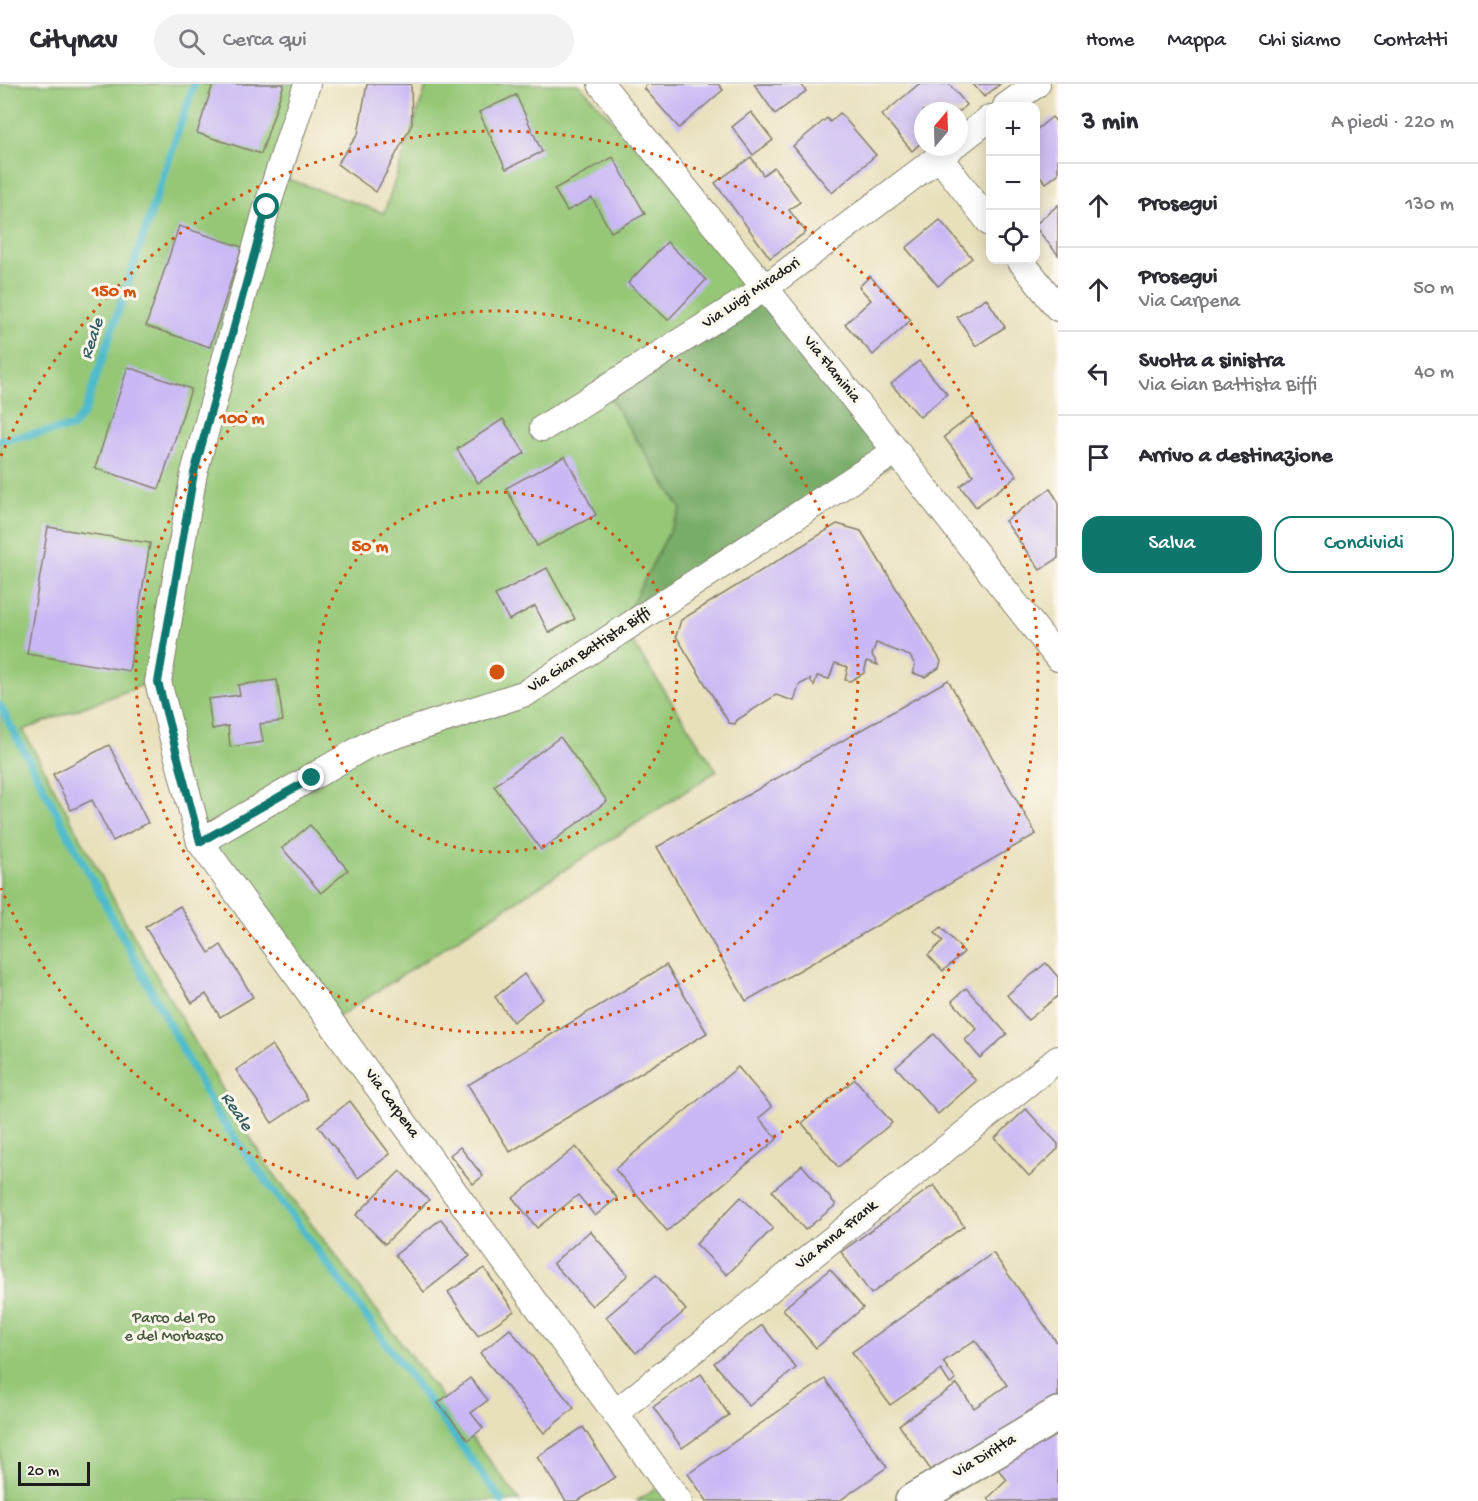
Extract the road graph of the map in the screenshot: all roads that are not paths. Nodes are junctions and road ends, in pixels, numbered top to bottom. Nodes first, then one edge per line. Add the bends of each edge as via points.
1 (308, 84) edge
2 (601, 84) edge
3 (1037, 84) edge
4 (1012, 102) edge
5 (986, 121) edge
6 (968, 135) edge
7 (940, 156) edge
8 (948, 156) edge
9 (986, 217) edge
10 (1023, 264) edge
11 (765, 288) junction
12 (1058, 308) edge
13 (543, 428) dead end
14 (896, 451) junction
15 (1058, 658) edge
16 (200, 842) junction
17 (1058, 1059) edge
18 (615, 1413) junction
19 (1058, 1414) edge
20 (679, 1501) edge
21 (912, 1501) edge

1 - 16 street, Via Carpena via 267,207 194,473 158,682
2 - 11 street, Via Flaminia
3 - 4 street
5 - 6 street
7 - 11 street, Via Luigi Miradori
8 - 9 street
10 - 12 street
11 - 13 street, Via Luigi Miradori
11 - 14 street, Via Flaminia
14 - 15 street, Via Flaminia
14 - 16 street, Via Gian Battista Biffi via 525,693 369,744
16 - 18 street, Via Carpena
17 - 18 street, Via Anna Frank
18 - 20 street, Via Carpena
19 - 21 street, Via Diritta

